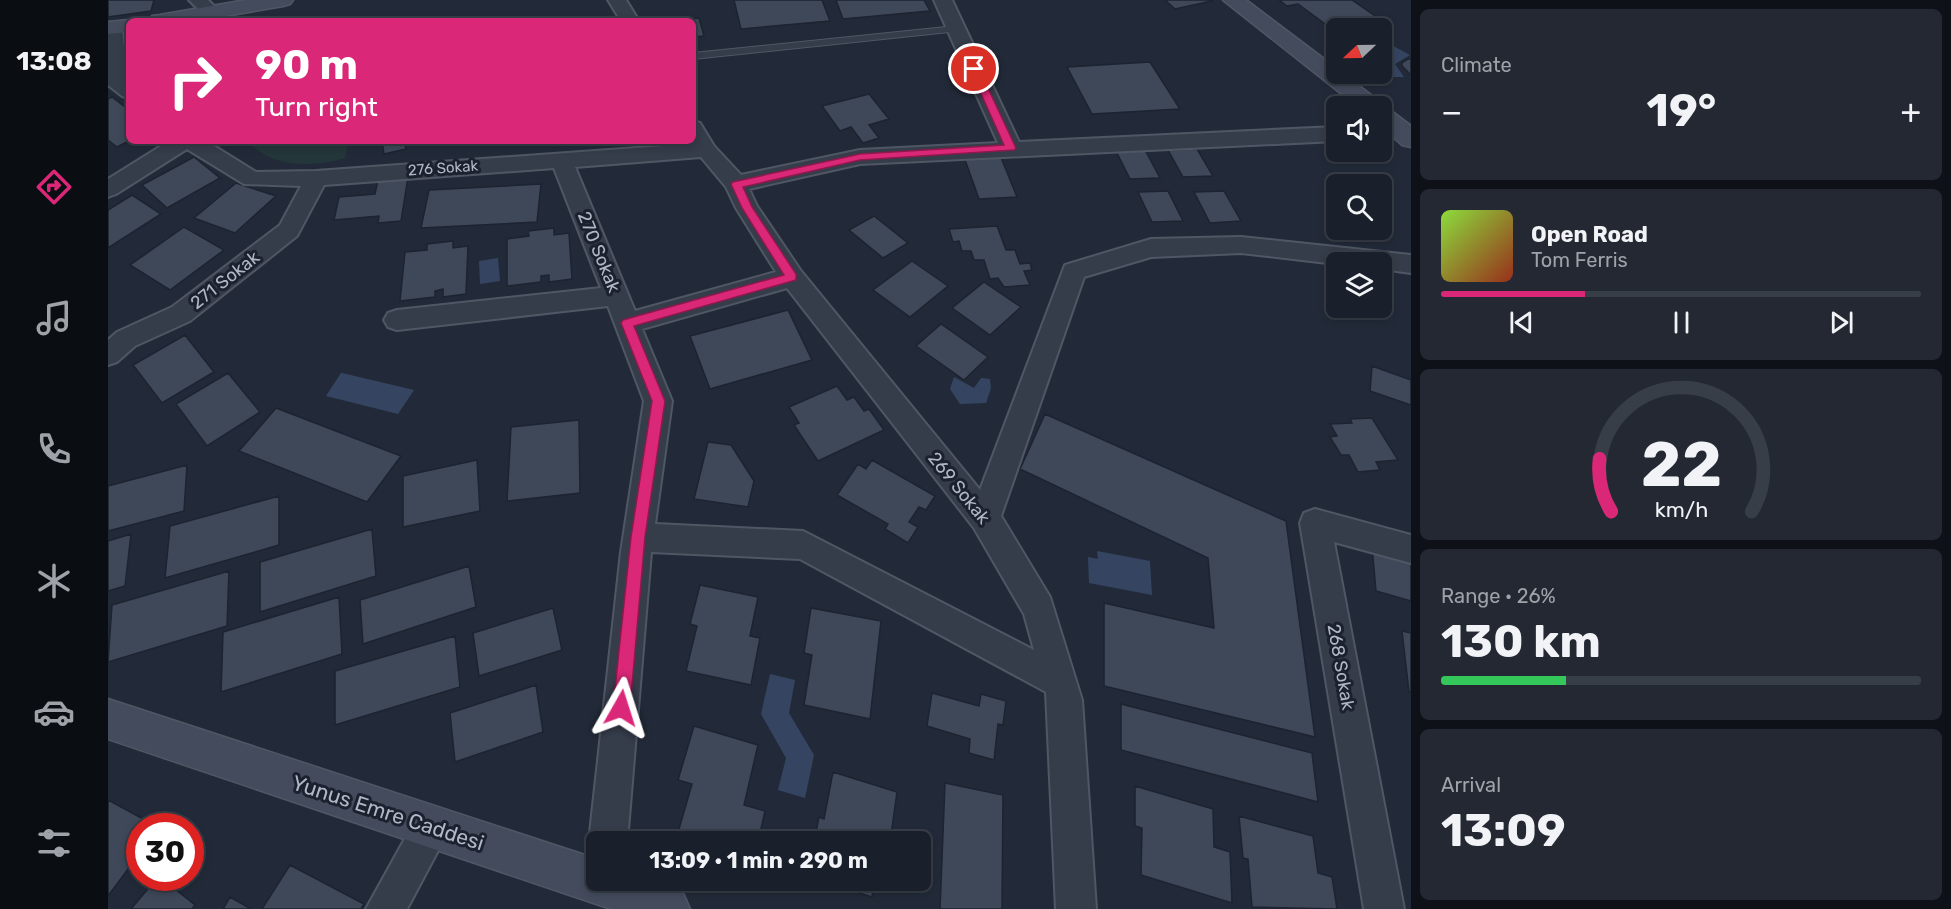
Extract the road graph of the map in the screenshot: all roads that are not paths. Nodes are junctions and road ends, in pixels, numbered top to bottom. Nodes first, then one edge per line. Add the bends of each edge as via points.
1 (283, 0) edge
2 (617, 0) edge
3 (943, 0) edge
4 (1233, 0) edge
5 (205, 7) edge
6 (170, 18) edge
7 (628, 18) edge
8 (117, 27) edge
9 (956, 29) junction
10 (696, 56) edge
11 (126, 90) edge
12 (1358, 96) edge
13 (1326, 134) edge
14 (700, 139) edge
15 (179, 144) edge
16 (195, 144) edge
17 (665, 144) edge
18 (1011, 148) junction
19 (561, 159) junction
20 (316, 178) junction
21 (736, 184) junction
22 (108, 189) edge
23 (1411, 264) edge
24 (792, 277) junction
25 (616, 296) junction
26 (397, 320) dead end
27 (627, 323) junction
28 (114, 340) edge
29 (985, 518) junction
30 (638, 537) junction
31 (1411, 549) edge
32 (1059, 681) junction
33 (111, 726) edge
34 (431, 828) junction
35 (609, 831) edge
36 (586, 884) edge
37 (604, 891) edge
38 (386, 909) edge
39 (668, 909) edge
40 (1076, 909) edge
41 (1384, 909) edge

1 - 5 street
2 - 7 street
3 - 9 street
4 - 12 street
5 - 6 street
8 - 11 street via 116,82
9 - 10 lane
9 - 18 street
13 - 18 street
14 - 21 street, 269 Sokak
15 - 22 street
16 - 20 street, 276 Sokak via 252,179
17 - 19 street, 276 Sokak
18 - 21 street via 860,157
19 - 20 street, 276 Sokak
19 - 25 street, 270 Sokak
20 - 28 street, 271 Sokak via 289,230 181,314
21 - 24 street, 269 Sokak
23 - 29 street via 1241,245 1151,248 1074,272
24 - 27 street
24 - 29 street, 269 Sokak
25 - 26 street
25 - 27 street, 270 Sokak
27 - 30 street, 270 Sokak via 658,401
29 - 32 street, 269 Sokak via 1038,608
30 - 32 street via 803,545
30 - 35 street, 270 Sokak
31 - 41 street, 268 Sokak via 1315,523
32 - 40 street, 269 Sokak via 1065,700
33 - 34 street, Yunus Emre Caddesi
34 - 36 street, Yunus Emre Caddesi
34 - 38 street
37 - 39 street, Yunus Emre Caddesi

